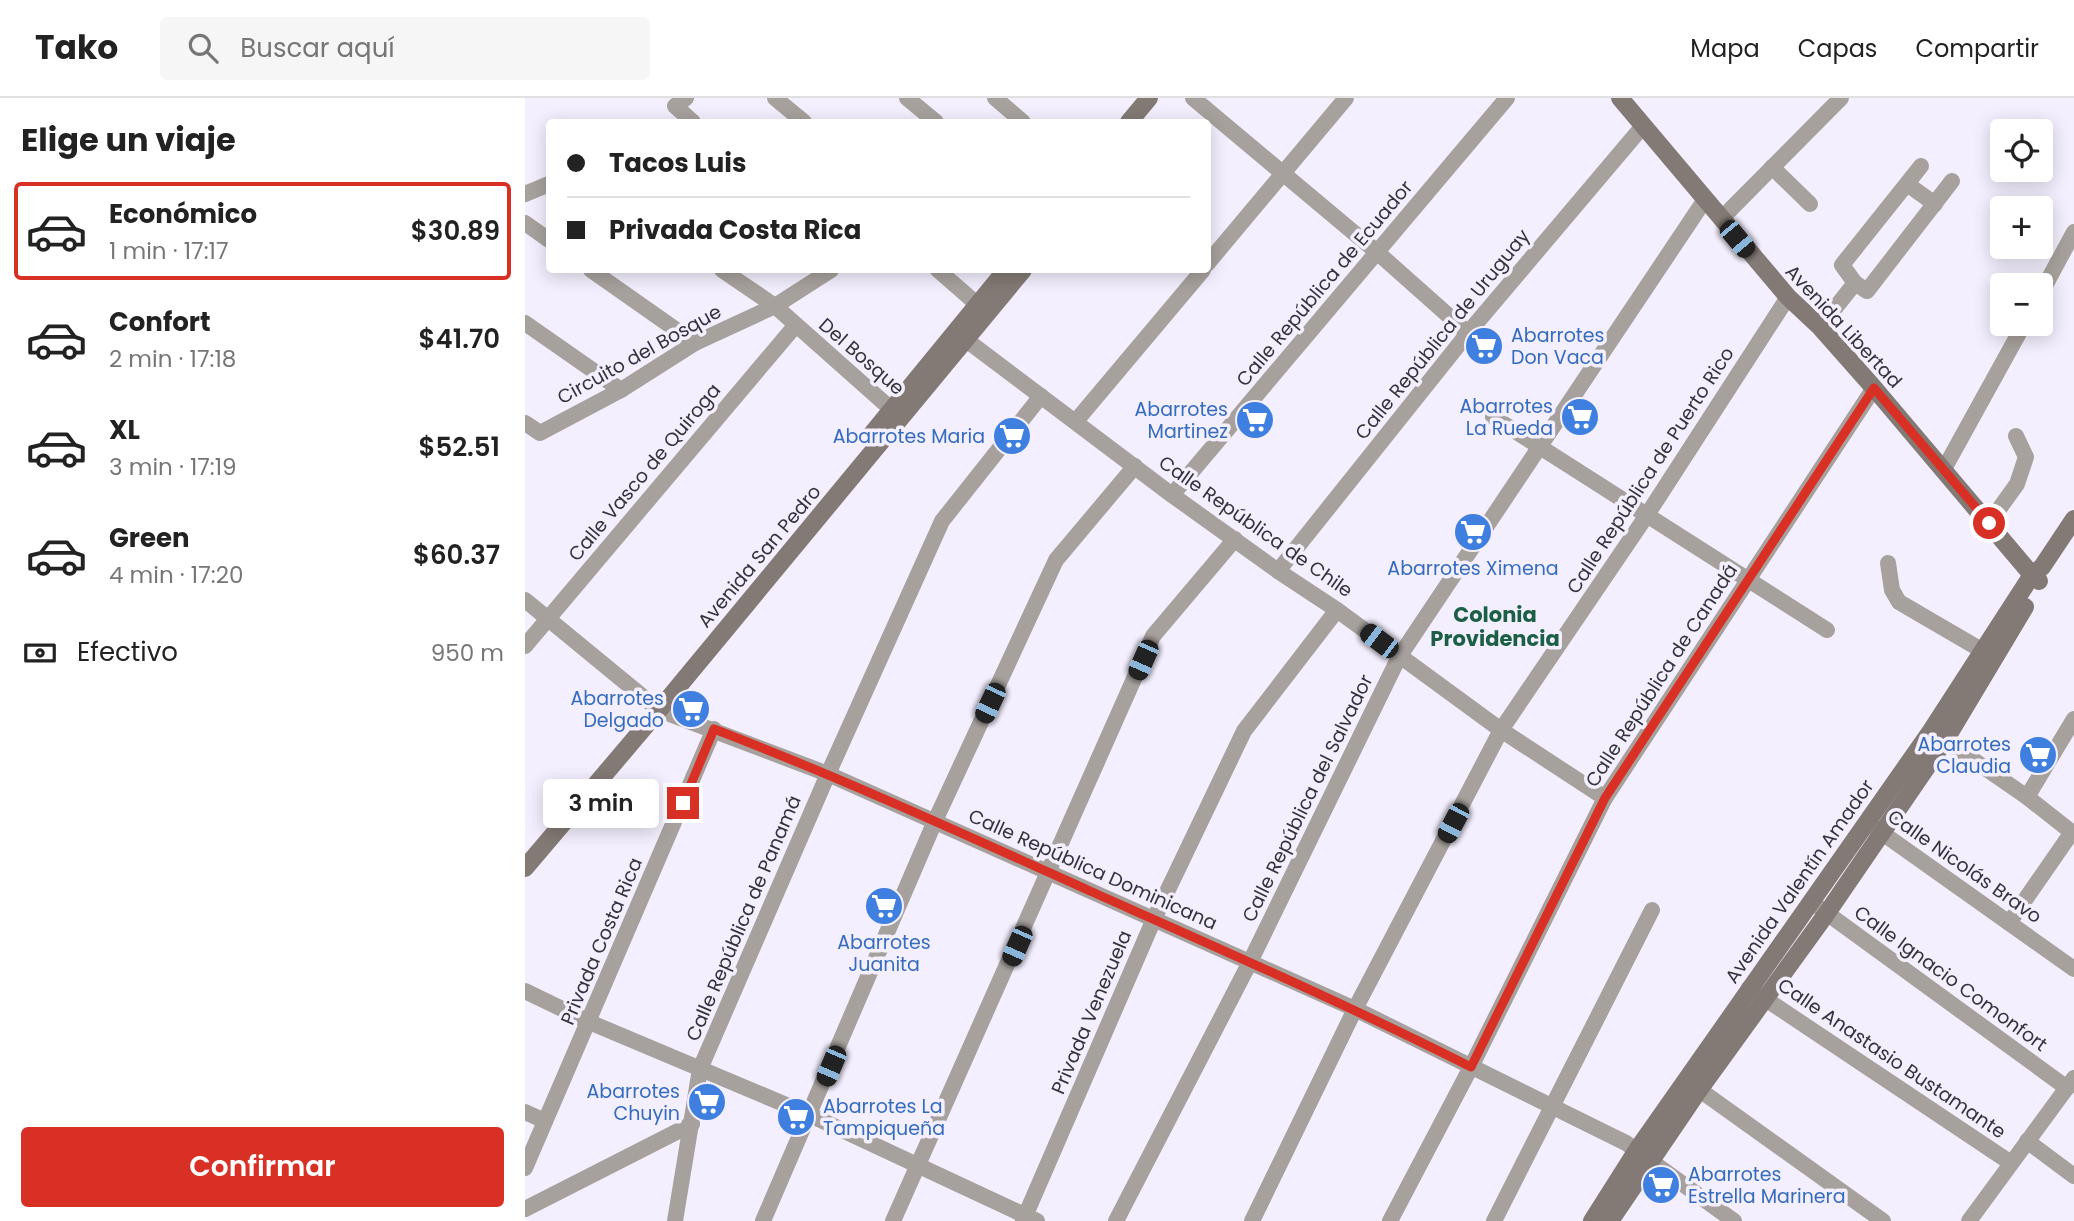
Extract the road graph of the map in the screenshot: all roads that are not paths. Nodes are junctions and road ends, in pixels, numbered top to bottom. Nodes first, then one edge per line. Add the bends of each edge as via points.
1 (686, 98) edge
2 (775, 98) edge
3 (907, 98) edge
4 (995, 98) edge
5 (1149, 98) edge
6 (1164, 98) edge
7 (1193, 98) edge
8 (1346, 98) edge
9 (1507, 98) edge
10 (1619, 98) edge
11 (1841, 98) edge
12 (690, 119) edge
13 (800, 119) edge
14 (932, 119) edge
15 (1020, 119) edge
16 (1132, 119) edge
17 (1146, 119) edge
18 (1643, 126) junction
19 (1921, 166) dead end
20 (1772, 167) junction
21 (1284, 174) junction
22 (1952, 181) dead end
23 (1907, 184) junction
24 (546, 185) edge
25 (525, 194) edge
26 (1704, 201) junction
27 (1810, 204) dead end
28 (1935, 204) junction
29 (1721, 219) junction
30 (525, 223) edge
31 (2074, 232) edge
32 (546, 238) edge
33 (1378, 253) junction
34 (1211, 259) edge
35 (595, 273) edge
36 (726, 273) edge
37 (826, 273) edge
38 (941, 273) edge
39 (1004, 273) edge
40 (1020, 273) edge
41 (1200, 273) edge
42 (2052, 273) edge
43 (1855, 283) junction
44 (1788, 297) junction
45 (775, 306) junction
46 (982, 308) junction
47 (525, 323) edge
48 (795, 326) junction
49 (1820, 327) junction
50 (1468, 332) junction
51 (960, 335) junction
52 (2017, 336) edge
53 (695, 343) junction
54 (1874, 388) junction
55 (621, 390) junction
56 (1041, 396) junction
57 (896, 414) junction
58 (1493, 417) dead end
59 (1076, 421) junction
60 (525, 423) edge
61 (2016, 436) dead end
62 (1541, 449) junction
63 (1135, 466) junction
64 (1944, 469) junction
65 (1172, 495) junction
66 (1647, 515) junction
67 (2074, 519) edge
68 (1989, 523) junction
69 (1235, 539) junction
70 (1888, 563) dead end
71 (1278, 571) junction
72 (2038, 575) junction
73 (1749, 579) junction
74 (525, 600) edge
75 (1337, 610) junction
76 (548, 618) junction
77 (1826, 630) dead end
78 (525, 646) edge
79 (1983, 651) junction
80 (1399, 657) junction
81 (655, 707) junction
82 (2074, 719) edge
83 (714, 729) junction
84 (1501, 730) junction
85 (1938, 735) junction
86 (828, 774) junction
87 (2027, 797) junction
88 (1605, 798) junction
89 (935, 821) junction
90 (1866, 821) junction
91 (1882, 833) junction
92 (2073, 833) edge
93 (525, 851) edge
94 (525, 868) edge
95 (1049, 873) junction
96 (1811, 901) junction
97 (1652, 910) dead end
98 (1826, 914) junction
99 (1154, 919) junction
100 (2009, 923) junction
101 (1251, 962) junction
102 (2074, 969) edge
103 (1749, 988) junction
104 (525, 991) edge
105 (1766, 999) junction
106 (1355, 1009) junction
107 (589, 1022) junction
108 (1471, 1067) junction
109 (700, 1069) junction
110 (2070, 1083) edge
111 (1692, 1085) junction
112 (1551, 1108) junction
113 (525, 1112) edge
114 (810, 1115) junction
115 (545, 1121) junction
116 (692, 1124) junction
117 (2027, 1141) junction
118 (1644, 1155) junction
119 (2011, 1163) junction
120 (918, 1167) junction
121 (525, 1168) edge
122 (2074, 1175) edge
123 (525, 1209) edge
124 (1028, 1219) edge
125 (675, 1221) edge
126 (763, 1221) edge
127 (894, 1221) edge
128 (1116, 1221) edge
129 (1252, 1221) edge
130 (1389, 1221) edge
131 (1494, 1221) edge
132 (1592, 1221) edge
133 (1610, 1221) edge
134 (1734, 1221) edge
135 (1883, 1221) edge
136 (1969, 1221) edge

1 - 12 street via 675,106
2 - 13 street
3 - 14 street
4 - 15 street
5 - 16 main road
6 - 17 main road
7 - 21 street
8 - 21 street
9 - 33 street, Calle República de Ecuador
10 - 18 main road, Avenida Libertad
11 - 20 street
18 - 26 main road, Avenida Libertad
18 - 50 street, Calle República de Uruguay
19 - 23 street
20 - 27 street
20 - 29 street
21 - 33 street
21 - 34 street
22 - 28 street
23 - 28 street
23 - 43 street via 1842,265
24 - 25 street
26 - 29 main road, Avenida Libertad
26 - 62 street, Calle República del Salvador
28 - 43 street via 1867,291
29 - 44 main road, Avenida Libertad
30 - 32 street
31 - 42 street
33 - 50 street
33 - 65 street, Calle República de Ecuador
35 - 53 street
36 - 45 street
37 - 45 street, Circuito del Bosque
38 - 46 street
39 - 46 main road, Avenida San Pedro
40 - 46 main road, Avenida San Pedro
41 - 59 street
43 - 49 street
44 - 49 main road, Avenida Libertad
44 - 66 street, Calle República de Puerto Rico
45 - 48 street
45 - 53 street, Circuito del Bosque
46 - 51 main road, Avenida San Pedro
47 - 55 street
48 - 57 street, Del Bosque
48 - 76 street, Calle Vasco de Quiroga
49 - 54 main road, Avenida Libertad
50 - 71 street, Calle República de Uruguay
51 - 56 street, Calle República de Chile
51 - 57 main road, Avenida San Pedro
52 - 64 street
53 - 55 street, Circuito del Bosque
54 - 64 main road, Avenida Libertad
54 - 73 street, Calle República de Canadá
55 - 60 street, Circuito del Bosque via 540,433
56 - 59 street, Calle República de Chile
56 - 86 street, Calle República de Panamá via 942,521
57 - 81 main road, Avenida San Pedro
58 - 62 street
59 - 63 street, Calle República de Chile
61 - 68 street via 2026,457 2017,484
62 - 66 street
62 - 80 street, Calle República del Salvador
63 - 65 street, Calle República de Chile
63 - 89 street via 1056,560
64 - 68 main road, Avenida Libertad
65 - 69 street, Calle República de Chile
66 - 73 street
66 - 84 street, Calle República de Puerto Rico
67 - 72 main road, Avenida Valentín Amador
68 - 72 main road, Avenida Libertad
69 - 71 street, Calle República de Chile
69 - 95 street via 1153,636
70 - 79 street via 1899,602
71 - 75 street, Calle República de Chile
72 - 79 main road, Avenida Valentín Amador
72 - 85 main road, Avenida Valentín Amador
73 - 77 street
73 - 88 street, Calle República de Canadá
74 - 76 street
75 - 80 street, Calle República de Chile
75 - 99 street, Privada Venezuela via 1244,731
76 - 78 street, Calle Vasco de Quiroga
76 - 81 street
79 - 85 main road, Avenida Valentín Amador
80 - 84 street, Calle República de Chile
80 - 101 street, Calle República del Salvador
81 - 83 street, Calle República Dominicana
81 - 93 main road, Avenida San Pedro
81 - 94 main road, Avenida San Pedro
82 - 87 street
83 - 86 street, Calle República Dominicana
83 - 107 street, Privada Costa Rica
84 - 88 street, Calle República de Chile
84 - 106 street, Calle República de Puerto Rico
85 - 87 street
85 - 90 main road, Avenida Valentín Amador
85 - 91 main road, Avenida Valentín Amador
86 - 89 street, Calle República Dominicana
86 - 109 street, Calle República de Panamá
87 - 92 street
88 - 108 street, Calle República de Canadá
89 - 95 street, Calle República Dominicana
89 - 114 street
90 - 91 street, Calle Nicolás Bravo
90 - 96 main road, Avenida Valentín Amador
91 - 98 main road, Avenida Valentín Amador
91 - 100 street, Calle Nicolás Bravo
92 - 100 street
95 - 99 street, Calle República Dominicana
95 - 120 street
96 - 98 street, Calle Ignacio Comonfort
96 - 103 main road, Avenida Valentín Amador
97 - 112 street
98 - 105 main road, Avenida Valentín Amador
98 - 110 street, Calle Ignacio Comonfort
99 - 101 street, Calle República Dominicana
99 - 124 street, Privada Venezuela
100 - 102 street, Calle Nicolás Bravo
101 - 106 street, Calle República Dominicana
101 - 128 street, Calle República del Salvador
103 - 105 street, Calle Anastasio Bustamante
103 - 111 main road, Avenida Valentín Amador
104 - 107 street
105 - 111 main road, Avenida Valentín Amador
105 - 119 street, Calle Anastasio Bustamante
106 - 108 street, Calle República Dominicana
106 - 129 street, Calle República de Puerto Rico
107 - 109 street
107 - 115 street, Privada Costa Rica
108 - 112 street, Calle República Dominicana
108 - 130 street, Calle República de Canadá
109 - 114 street
109 - 116 street, Calle República de Panamá
110 - 117 street
111 - 118 main road, Avenida Valentín Amador
111 - 135 street
112 - 118 street, Calle República Dominicana
112 - 131 street
113 - 115 street
114 - 120 street
114 - 126 street
115 - 121 street, Privada Costa Rica
116 - 123 street
116 - 125 street, Calle República de Panamá
117 - 119 street
117 - 122 street
118 - 132 main road, Avenida Valentín Amador
118 - 133 main road, Avenida Valentín Amador
118 - 134 street, Calle República Dominicana
119 - 136 street
120 - 124 street
120 - 127 street

